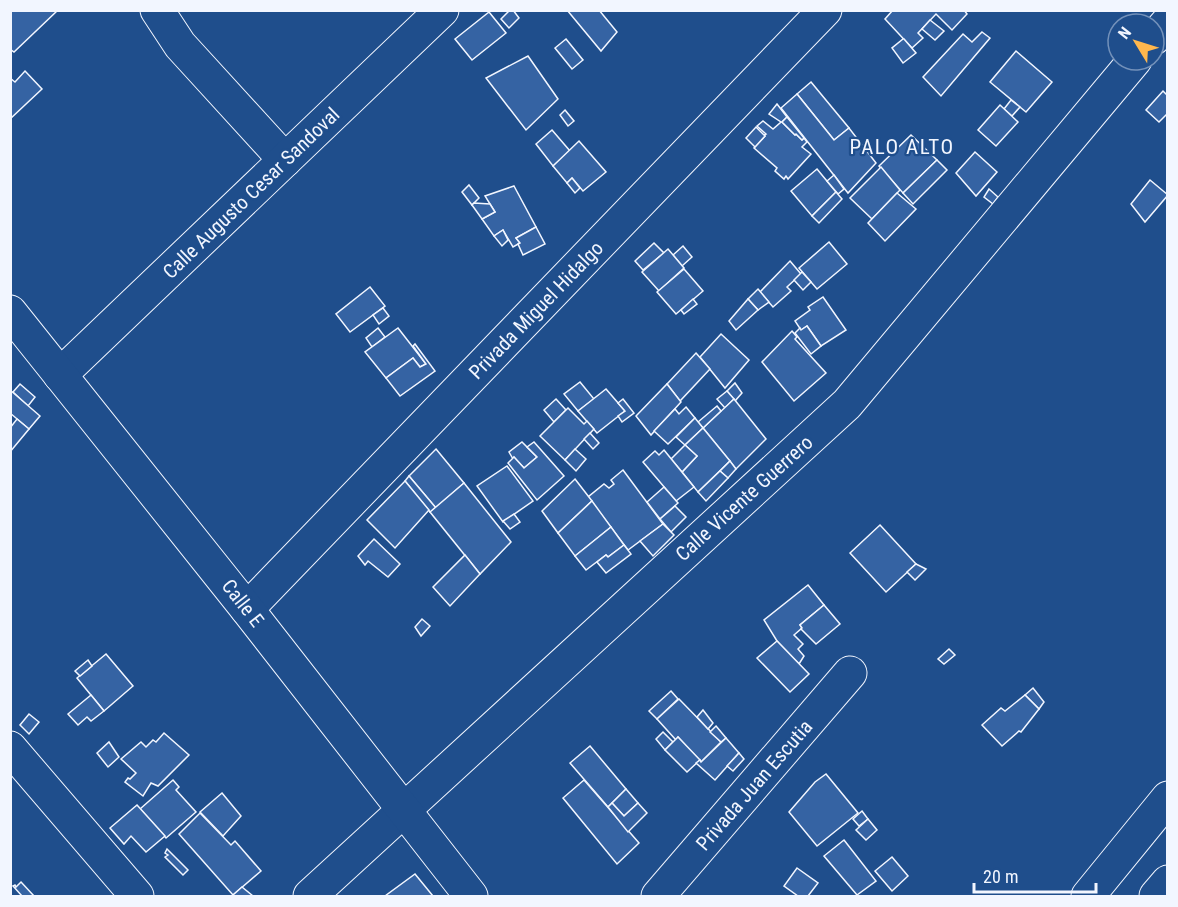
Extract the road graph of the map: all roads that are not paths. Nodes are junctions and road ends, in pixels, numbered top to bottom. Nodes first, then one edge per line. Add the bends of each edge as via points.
1 (157, 10) edge
2 (442, 10) edge
3 (825, 10) edge
4 (1125, 72) edge
5 (285, 160) junction
6 (10, 312) edge
7 (60, 375) junction
8 (247, 609) junction
9 (850, 674) dead end
10 (10, 748) edge
11 (1167, 798) edge
12 (404, 810) junction
13 (1167, 882) edge
14 (137, 897) edge
15 (310, 897) edge
16 (471, 897) edge
17 (658, 897) edge
18 (1088, 897) edge
19 (1156, 897) edge

1 - 5 main road via 180,45
2 - 5 main road, Calle Augusto Cesar Sandoval
3 - 8 main road, Privada Miguel Hidalgo
4 - 12 main road, Calle Vicente Guerrero via 847,404
5 - 7 main road, Calle Augusto Cesar Sandoval
6 - 7 main road, Calle E
7 - 8 main road, Calle E
8 - 12 main road, Calle E
9 - 17 main road, Privada Juan Escutia
10 - 14 main road
11 - 18 main road
12 - 15 main road, Calle Vicente Guerrero
12 - 16 main road, Calle E
13 - 19 main road

